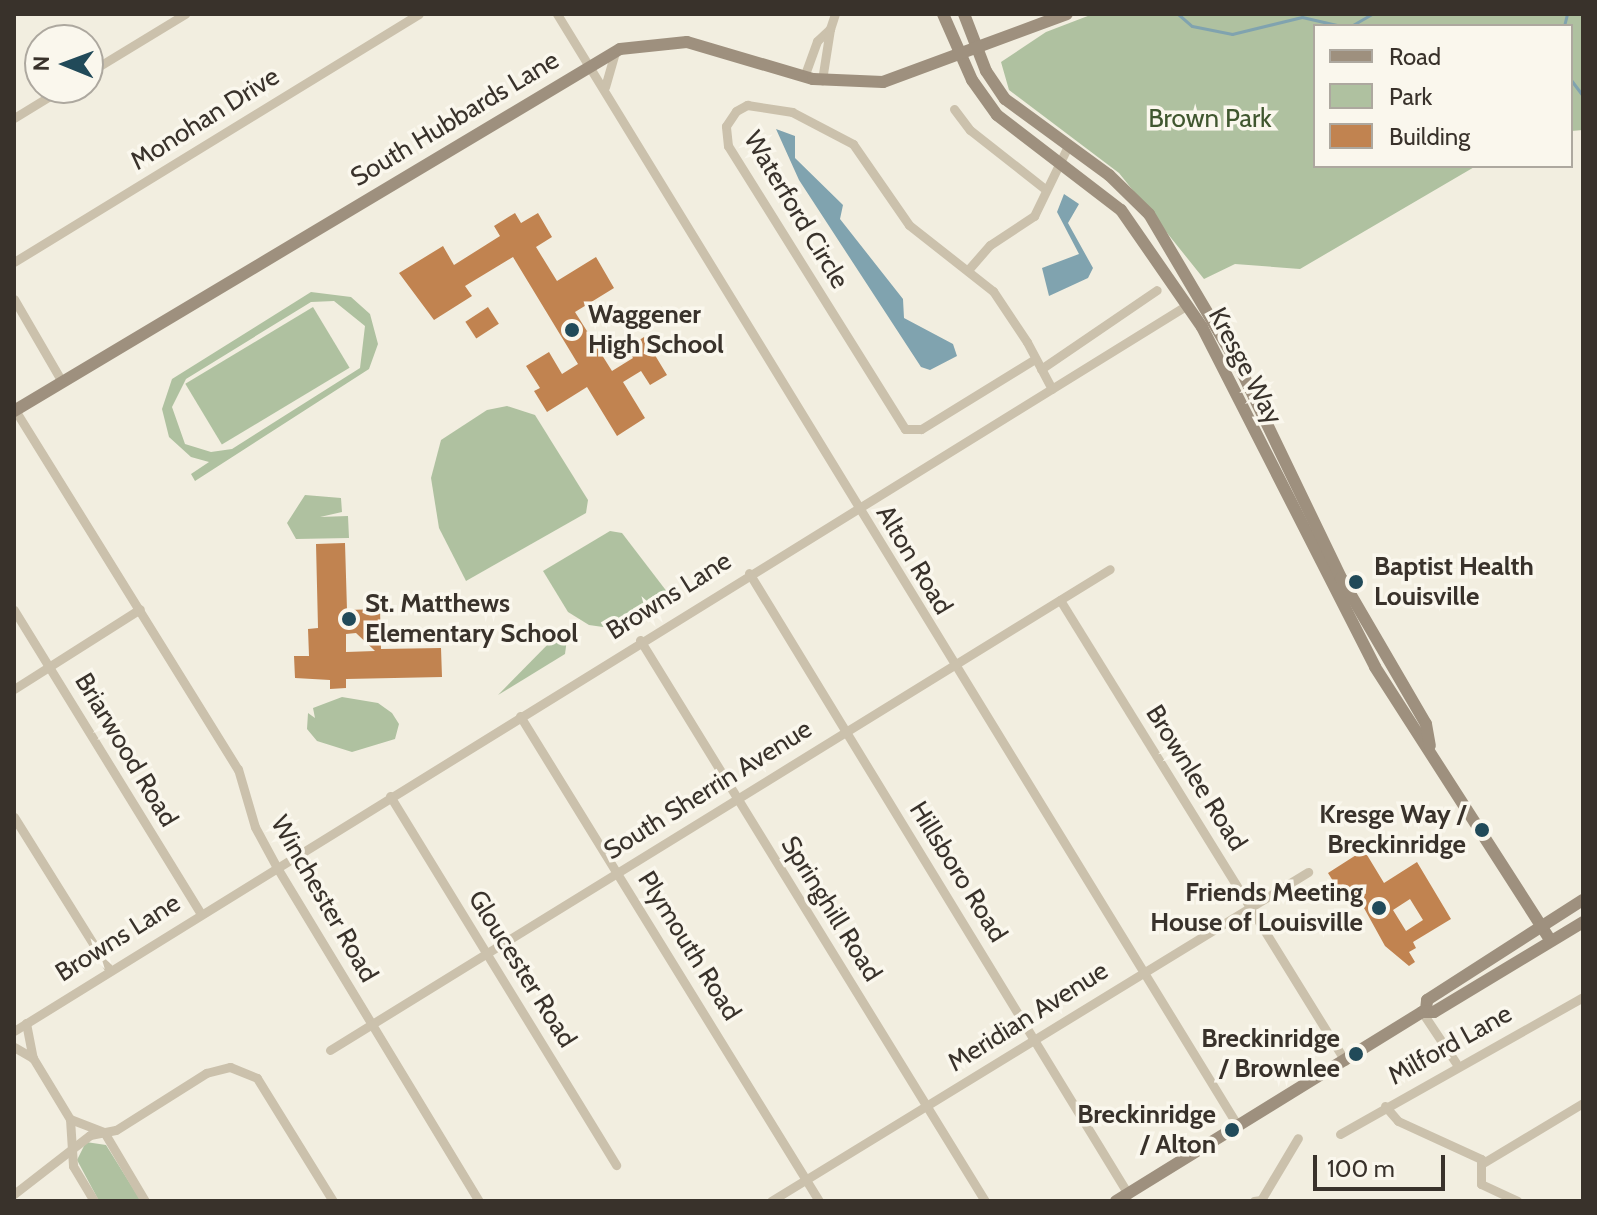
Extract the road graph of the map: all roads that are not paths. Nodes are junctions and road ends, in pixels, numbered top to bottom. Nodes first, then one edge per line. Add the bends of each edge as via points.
1 (185, 14) edge
2 (419, 14) edge
3 (557, 14) edge
4 (835, 14) edge
5 (943, 14) edge
6 (964, 14) edge
7 (1067, 14) edge
8 (830, 29) junction
9 (976, 50) junction
10 (615, 52) junction
11 (960, 56) junction
12 (104, 63) edge
13 (590, 66) junction
14 (804, 77) junction
15 (822, 80) junction
16 (605, 91) junction
17 (37, 104) edge
18 (954, 109) dead end
19 (14, 118) edge
20 (1067, 148) junction
21 (1060, 162) junction
22 (1045, 189) junction
23 (14, 262) edge
24 (968, 270) junction
25 (1157, 290) dead end
26 (14, 299) edge
27 (1187, 305) junction
28 (1038, 364) junction
29 (61, 380) junction
30 (1052, 389) junction
31 (14, 411) edge
32 (856, 506) junction
33 (1110, 569) dead end
34 (749, 573) junction
35 (1060, 600) junction
36 (140, 609) junction
37 (14, 610) edge
38 (640, 640) junction
39 (953, 666) junction
40 (49, 667) junction
41 (14, 689) edge
42 (520, 716) junction
43 (845, 731) junction
44 (1430, 746) junction
45 (390, 796) junction
46 (737, 797) junction
47 (14, 817) edge
48 (276, 866) junction
49 (617, 871) junction
50 (1308, 872) dead end
51 (1583, 900) edge
52 (1251, 908) junction
53 (200, 912) junction
54 (1583, 922) edge
55 (1540, 925) junction
56 (1550, 940) junction
57 (485, 952) junction
58 (109, 969) junction
59 (1142, 973) junction
60 (1583, 997) edge
61 (1424, 1011) junction
62 (371, 1021) junction
63 (18, 1026) edge
64 (1035, 1039) junction
65 (14, 1047) edge
66 (330, 1050) dead end
67 (33, 1058) junction
68 (1345, 1061) junction
69 (1456, 1063) junction
70 (1583, 1103) edge
71 (927, 1106) junction
72 (1385, 1106) junction
73 (70, 1119) junction
74 (1238, 1126) junction
75 (104, 1132) junction
76 (1340, 1134) dead end
77 (1298, 1138) dead end
78 (69, 1154) junction
79 (1483, 1163) junction
80 (616, 1165) dead end
81 (807, 1179) junction
82 (14, 1194) edge
83 (1121, 1199) edge
84 (94, 1201) edge
85 (145, 1201) edge
86 (333, 1201) edge
87 (479, 1201) edge
88 (771, 1201) edge
89 (819, 1201) edge
90 (985, 1201) edge
91 (1260, 1201) edge
92 (1517, 1201) edge

1 - 12 street
2 - 23 street, Monohan Drive
3 - 13 street, Alton Road
4 - 8 street
5 - 11 street, Kresge Way
6 - 9 street, Kresge Way
7 - 9 street
8 - 14 street via 817,41
8 - 15 street
9 - 11 street
9 - 20 street, Kresge Way via 1005,99
10 - 13 street, South Hubbards Lane
10 - 14 street, South Hubbards Lane via 687,42
10 - 16 street
11 - 15 street, South Hubbards Lane via 883,82
11 - 21 street, Kresge Way via 1005,124
13 - 16 street, Alton Road
13 - 29 street, South Hubbards Lane
14 - 15 street, South Hubbards Lane
16 - 32 street, Alton Road
17 - 19 street
18 - 22 street via 970,130
20 - 21 street
20 - 44 street, Kresge Way via 1136,199 1184,272 1240,368 1341,578 1426,724
21 - 22 street
21 - 27 street, Kresge Way via 1121,210
22 - 24 street via 1034,216 990,245
24 - 28 street, Waterford Circle via 996,294
24 - 28 street, Waterford Circle via 909,225 864,158 837,132 792,112 747,105 726,126 728,146 903,426 921,429
25 - 28 street
26 - 29 street
27 - 30 street, Browns Lane
27 - 44 street, Kresge Way via 1229,374 1338,604 1413,730
28 - 30 street, Waterford Circle
29 - 31 street, South Hubbards Lane
30 - 32 street, Browns Lane
31 - 36 street, Winchester Road
32 - 34 street, Browns Lane
32 - 39 street, Alton Road
33 - 35 street, South Sherrin Avenue
34 - 38 street, Browns Lane
34 - 43 street, Hillsboro Road
35 - 39 street, South Sherrin Avenue
35 - 52 street, Brownlee Road
36 - 40 street
36 - 48 street, Winchester Road via 238,769 255,827
37 - 40 street, Briarwood Road
38 - 42 street, Browns Lane
38 - 46 street, Springhill Road
39 - 43 street, South Sherrin Avenue
39 - 59 street, Alton Road
40 - 41 street
40 - 53 street, Briarwood Road
42 - 45 street, Browns Lane
42 - 49 street, Plymouth Road
43 - 46 street, South Sherrin Avenue
43 - 64 street, Hillsboro Road
44 - 55 street, Kresge Way
45 - 48 street, Browns Lane
45 - 57 street, Gloucester Road
46 - 49 street, South Sherrin Avenue
46 - 71 street, Springhill Road
47 - 58 street
48 - 53 street, Browns Lane
48 - 62 street, Winchester Road
49 - 57 street, South Sherrin Avenue
49 - 81 street, Plymouth Road
50 - 52 street, Meridian Avenue
51 - 55 street
52 - 59 street, Meridian Avenue
52 - 68 street, Brownlee Road
53 - 58 street, Browns Lane
54 - 56 street
55 - 56 street, Kresge Way
55 - 61 street via 1427,1000
56 - 61 street via 1434,1012
57 - 62 street, South Sherrin Avenue
57 - 80 street, Gloucester Road
58 - 63 street, Browns Lane
59 - 64 street, Meridian Avenue
59 - 74 street, Alton Road
60 - 69 street, Milford Lane
61 - 68 street
61 - 69 street
62 - 66 street, South Sherrin Avenue
62 - 87 street, Winchester Road
63 - 67 street
64 - 71 street, Meridian Avenue
64 - 83 street, Hillsboro Road
65 - 67 street
67 - 73 street
68 - 74 street
69 - 72 street, Milford Lane
70 - 79 street
71 - 81 street, Meridian Avenue
71 - 90 street, Springhill Road
72 - 76 street, Milford Lane
72 - 79 street via 1392,1117
73 - 75 street
73 - 78 street
74 - 83 street
75 - 78 street
75 - 85 street
75 - 86 street via 158,1107 206,1073 237,1067 257,1078
77 - 91 street
78 - 82 street
78 - 84 street
79 - 92 street via 1481,1184
81 - 88 street, Meridian Avenue
81 - 89 street, Plymouth Road

